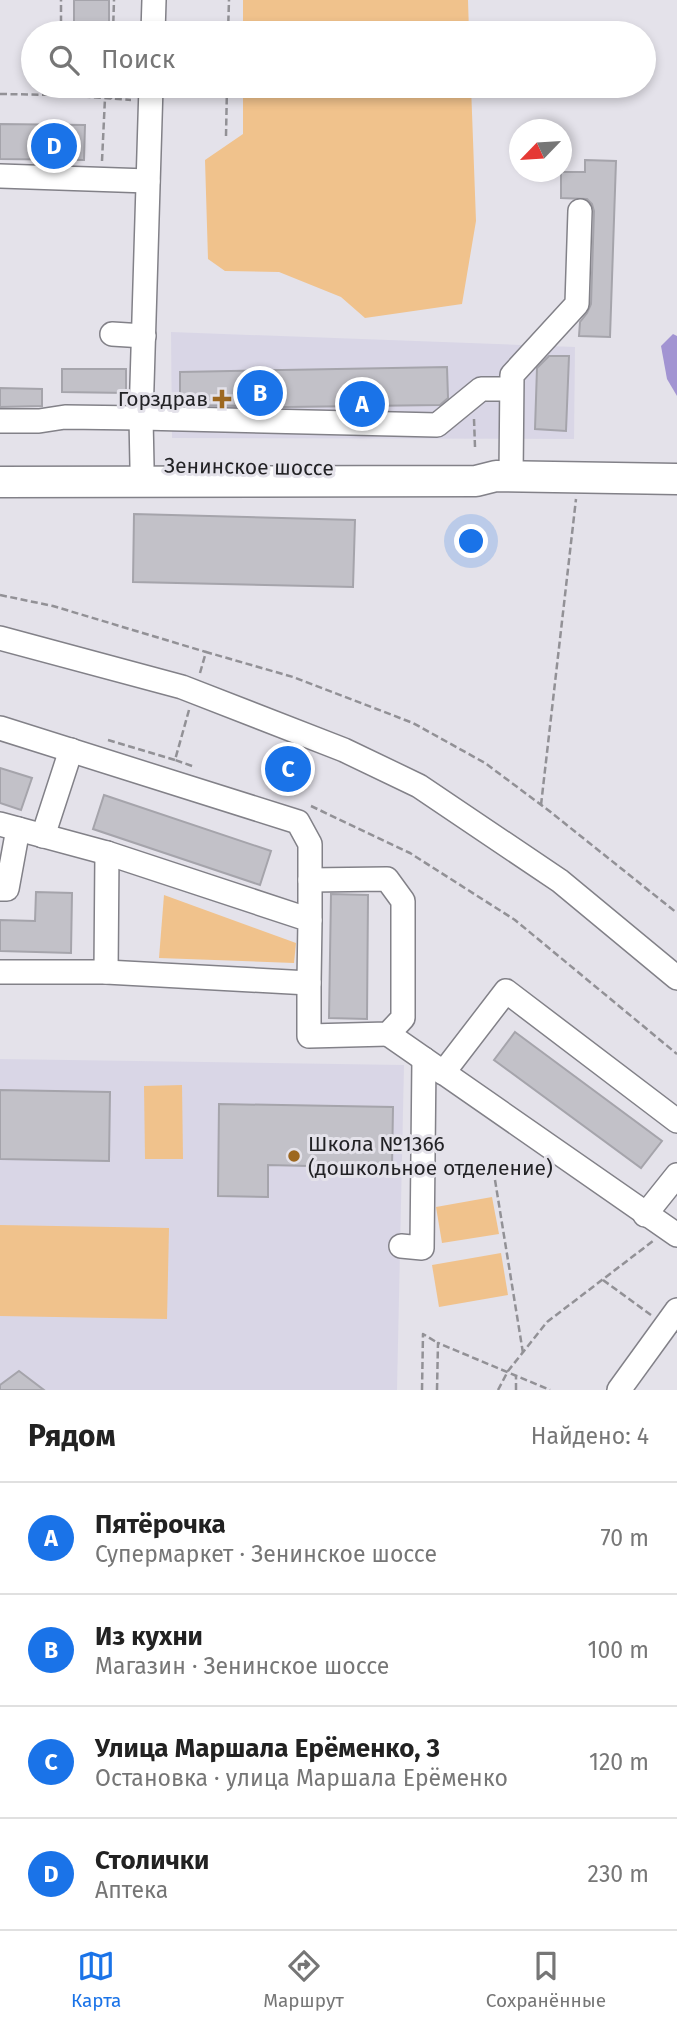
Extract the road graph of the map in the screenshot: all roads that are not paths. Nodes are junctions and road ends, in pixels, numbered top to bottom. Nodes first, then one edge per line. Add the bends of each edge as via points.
1 (154, 0) edge
2 (153, 21) edge
3 (143, 98) edge
4 (0, 176) edge
5 (148, 181) junction
6 (580, 211) dead end
7 (112, 334) dead end
8 (144, 336) junction
9 (511, 389) junction
10 (141, 418) junction
11 (0, 421) edge
12 (142, 466) junction
13 (0, 467) edge
14 (504, 476) junction
15 (677, 479) edge
16 (0, 482) edge
17 (0, 638) edge
18 (0, 728) edge
19 (72, 750) junction
20 (9, 827) edge
21 (43, 836) junction
22 (107, 853) junction
23 (310, 880) junction
24 (0, 889) edge
25 (310, 920) junction
26 (0, 972) edge
27 (106, 972) junction
28 (677, 978) edge
29 (309, 983) junction
30 (388, 1034) junction
31 (424, 1059) junction
32 (443, 1073) junction
33 (677, 1121) edge
34 (677, 1175) edge
35 (645, 1215) junction
36 (666, 1237) edge
37 (401, 1247) dead end
38 (677, 1310) edge
39 (619, 1390) edge

1 - 2 street
3 - 5 street
4 - 5 street
5 - 8 street
6 - 9 street via 577,304 512,374
7 - 8 street
8 - 10 street
9 - 10 street via 481,389 437,425
9 - 14 street
10 - 11 street
10 - 12 street
12 - 13 main road, Зенинское шоссе
12 - 14 main road, Зенинское шоссе via 475,469
14 - 15 main road, Зенинское шоссе
14 - 16 main road, Зенинское шоссе via 463,481
17 - 28 street via 194,692 344,750 419,786 559,881
18 - 19 street
19 - 21 street
19 - 23 street via 298,822 310,844
20 - 21 street
20 - 24 street via 7,889
21 - 22 street
22 - 25 street
22 - 27 street
23 - 25 street
23 - 30 street via 387,879 403,901 403,1018
25 - 29 street
26 - 27 street
27 - 29 street
29 - 30 street via 309,1036
30 - 31 street
31 - 32 street
31 - 37 street via 422,1248
32 - 33 street via 506,991
32 - 35 street
34 - 35 street
35 - 36 street
38 - 39 street

